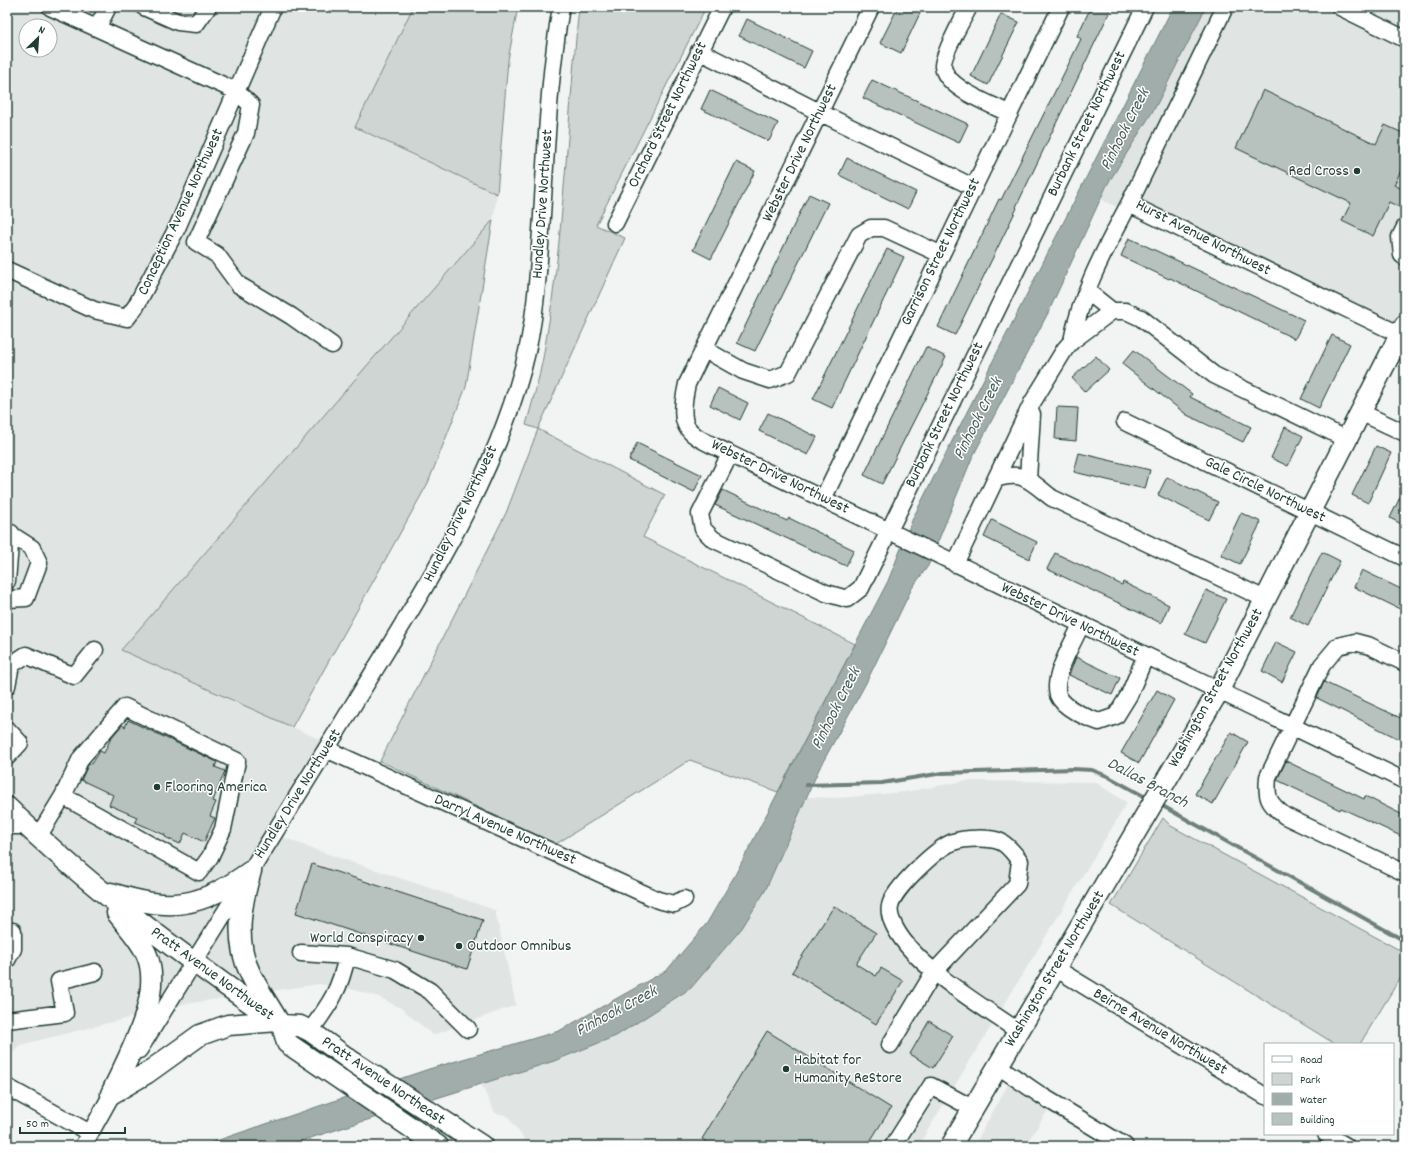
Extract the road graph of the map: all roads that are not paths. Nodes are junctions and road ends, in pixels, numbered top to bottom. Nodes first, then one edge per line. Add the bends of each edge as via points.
1 (50, 7) edge
2 (108, 7) edge
3 (144, 7) edge
4 (208, 7) edge
5 (273, 7) edge
6 (561, 7) edge
7 (722, 7) edge
8 (871, 7) edge
9 (969, 7) edge
10 (1061, 7) edge
11 (1144, 7) edge
12 (1225, 7) edge
13 (1340, 7) edge
14 (97, 28) junction
15 (1405, 39) edge
16 (699, 50) junction
17 (236, 91) junction
18 (819, 112) junction
19 (1008, 114) junction
20 (973, 187) junction
21 (1129, 204) junction
22 (615, 222) dead end
23 (1405, 227) edge
24 (940, 254) junction
25 (1405, 257) edge
26 (7, 270) edge
27 (1086, 290) junction
28 (1112, 311) junction
29 (1403, 332) edge
30 (1072, 341) junction
31 (332, 345) dead end
32 (704, 349) junction
33 (1032, 403) junction
34 (1360, 412) junction
35 (1125, 422) dead end
36 (1405, 433) edge
37 (1346, 439) junction
38 (730, 454) junction
39 (997, 478) junction
40 (1028, 479) junction
41 (823, 499) junction
42 (1309, 511) junction
43 (889, 530) junction
44 (9, 533) edge
45 (1405, 558) edge
46 (951, 562) junction
47 (7, 581) edge
48 (7, 599) edge
49 (1265, 599) junction
50 (1081, 626) junction
51 (95, 650) dead end
52 (1145, 656) junction
53 (1405, 663) edge
54 (9, 665) edge
55 (7, 686) edge
56 (1218, 692) junction
57 (1293, 727) junction
58 (7, 729) edge
59 (326, 749) junction
60 (7, 757) edge
61 (1405, 781) edge
62 (63, 796) junction
63 (7, 807) edge
64 (7, 826) edge
65 (32, 832) junction
66 (251, 871) junction
67 (1405, 872) edge
68 (101, 890) junction
69 (684, 899) dead end
70 (13, 931) dead end
71 (301, 953) dead end
72 (347, 956) junction
73 (7, 960) edge
74 (194, 962) junction
75 (1055, 968) junction
76 (95, 972) dead end
77 (934, 972) junction
78 (7, 1020) edge
79 (280, 1023) junction
80 (468, 1029) dead end
81 (310, 1031) junction
82 (1018, 1031) junction
83 (890, 1045) dead end
84 (998, 1066) junction
85 (7, 1087) edge
86 (111, 1094) junction
87 (1264, 1095) edge
88 (974, 1109) junction
89 (1328, 1135) edge
90 (87, 1139) edge
91 (474, 1142) edge
92 (438, 1146) edge
93 (893, 1146) edge
94 (951, 1146) edge
95 (1125, 1146) edge
96 (1346, 1146) edge

1 - 14 street
2 - 14 street
3 - 4 street via 178,22 196,24
5 - 17 street, Conception Avenue Northwest
6 - 59 street, Hundley Drive Northwest via 552,74 538,281 532,329 512,405 480,483 453,536 420,596
7 - 16 street, Orchard Street Northwest
8 - 18 street, Webster Drive Northwest
9 - 19 street via 942,66 947,77 956,86
10 - 19 street, Garrison Street Northwest
11 - 43 street, Burbank Street Northwest
12 - 21 street, Hurst Avenue Northwest
13 - 15 street
14 - 17 street
16 - 18 street
16 - 22 street, Orchard Street Northwest
17 - 26 street, Conception Avenue Northwest via 177,228 136,306 127,318 94,310
17 - 31 street via 251,105 246,133 196,242 217,255 238,285 292,316
18 - 20 street
18 - 32 street, Webster Drive Northwest
19 - 20 street, Garrison Street Northwest
20 - 24 street, Garrison Street Northwest
21 - 27 street
21 - 29 street, Hurst Avenue Northwest
23 - 25 street via 1400,237 1402,255
24 - 32 street via 884,228 871,228 859,235 788,373 770,380 744,371
24 - 41 street, Garrison Street Northwest
27 - 28 street
27 - 30 street
28 - 30 street
28 - 37 street via 1126,311 1141,318 1214,375
29 - 34 main road, Washington Street Northwest
30 - 33 street
32 - 38 street, Webster Drive Northwest via 687,384 682,407 684,424 696,436
33 - 39 street
33 - 40 street
34 - 36 street
34 - 37 main road, Washington Street Northwest
35 - 42 street, Gale Circle Northwest
37 - 42 main road, Washington Street Northwest
38 - 41 street, Webster Drive Northwest
38 - 43 street, Burbank Street Northwest via 700,514 703,529 713,539 826,593 847,599 861,588
39 - 40 street via 1017,476
39 - 46 street
40 - 49 street via 1052,498
41 - 43 street, Webster Drive Northwest
42 - 45 street, Gale Circle Northwest
42 - 49 main road, Washington Street Northwest
43 - 46 street, Webster Drive Northwest
44 - 47 street
44 - 48 street via 32,548 39,563 26,598
46 - 50 street, Webster Drive Northwest
49 - 56 main road, Washington Street Northwest
50 - 52 street, Webster Drive Northwest
50 - 52 street via 1063,664 1057,684 1059,696 1069,707 1082,715 1099,722 1116,716 1130,695
51 - 54 street via 74,676 26,655
52 - 56 street, Webster Drive Northwest
53 - 57 street via 1370,646 1355,642 1338,646 1322,665
54 - 55 street
56 - 57 street, Webster Drive Northwest
56 - 75 main road, Washington Street Northwest
57 - 61 street, Webster Drive Northwest
57 - 67 street via 1268,777 1266,792 1271,805 1285,816
58 - 60 street via 20,743
59 - 66 street, Hundley Drive Northwest
59 - 69 street, Darryl Avenue Northwest via 658,900 674,904
62 - 62 street via 81,758 124,707 237,761 223,829 210,857 199,872
62 - 65 street
63 - 65 main road, Pratt Avenue Northwest
64 - 65 street
65 - 68 main road, Pratt Avenue Northwest
66 - 68 main road via 228,887 198,901 154,904 130,900
66 - 74 street, Hundley Drive Northwest
66 - 79 main road via 243,896 239,923 241,945 249,972
68 - 74 main road, Pratt Avenue Northwest
68 - 86 main road via 146,954 151,987 148,1005 136,1040
70 - 73 street via 13,949
71 - 72 street
72 - 80 street via 395,970 430,991
72 - 81 street via 343,975 332,1000
74 - 79 main road, Pratt Avenue Northwest
74 - 86 street, Hundley Drive Northwest
75 - 82 main road, Washington Street Northwest
75 - 87 street, Beirne Avenue Northwest
76 - 78 street via 59,981 65,1013
77 - 77 street via 1017,884 1020,861 1001,842 982,838 953,842 938,852 896,892 890,906 891,920 903,942
77 - 82 street
77 - 83 street
79 - 81 main road, Pratt Avenue Northeast via 300,1026
79 - 86 main road, Pratt Avenue Northeast via 228,1025 200,1035 147,1073
79 - 92 main road, Pratt Avenue Northwest via 287,1043
81 - 91 main road, Pratt Avenue Northeast
82 - 84 main road, Washington Street Northwest
84 - 88 main road, Washington Street Northwest
84 - 95 street
85 - 90 street
86 - 90 street, Hundley Drive Northwest
88 - 93 street via 931,1086
88 - 94 main road, Washington Street Northwest
89 - 96 street

